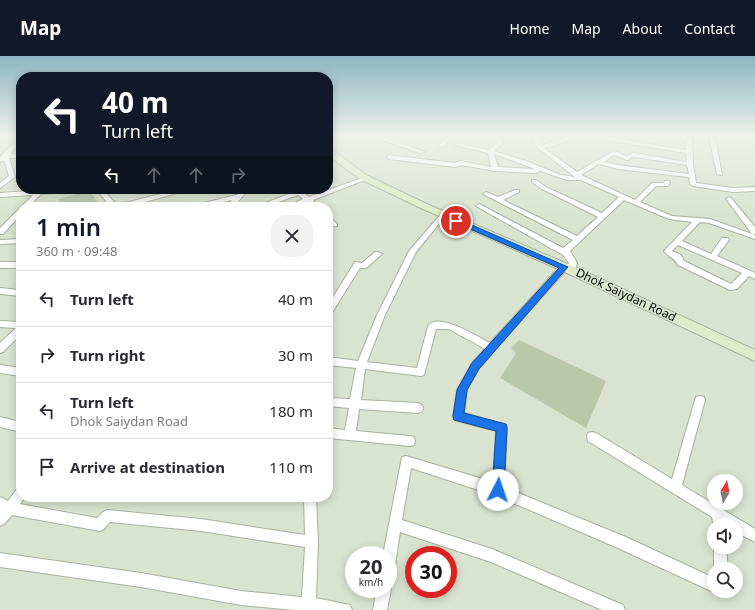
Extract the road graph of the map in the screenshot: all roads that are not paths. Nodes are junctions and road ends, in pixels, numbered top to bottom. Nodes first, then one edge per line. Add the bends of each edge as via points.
1 (8, 163) edge
2 (344, 163) edge
3 (433, 163) edge
4 (493, 163) edge
5 (523, 163) edge
6 (562, 163) edge
7 (597, 163) edge
8 (601, 163) edge
9 (683, 163) edge
10 (718, 163) edge
11 (690, 164) joint
12 (495, 169) junction
13 (540, 169) junction
14 (720, 174) dead end
15 (580, 176) junction
16 (692, 176) junction
17 (367, 178) junction
18 (534, 181) dead end
19 (667, 182) dead end
20 (0, 186) edge
21 (755, 189) edge
22 (333, 191) edge
23 (517, 191) dead end
24 (20, 194) edge
25 (38, 194) edge
26 (103, 194) edge
27 (169, 194) edge
28 (294, 194) edge
29 (302, 194) edge
30 (325, 194) edge
31 (486, 194) dead end
32 (0, 195) edge
33 (240, 196) joint
34 (623, 197) junction
35 (729, 199) dead end
36 (309, 200) junction
37 (498, 200) junction
38 (29, 202) edge
39 (111, 202) edge
40 (138, 202) edge
41 (214, 202) edge
42 (234, 202) edge
43 (272, 202) edge
44 (303, 202) edge
45 (636, 203) junction
46 (479, 206) dead end
47 (16, 215) edge
48 (443, 215) junction
49 (602, 216) junction
50 (698, 220) junction
51 (0, 232) edge
52 (755, 232) edge
53 (755, 237) edge
54 (577, 239) junction
55 (725, 240) dead end
56 (16, 241) edge
57 (0, 242) edge
58 (678, 242) junction
59 (566, 253) junction
60 (378, 254) dead end
61 (712, 256) junction
62 (16, 265) edge
63 (0, 266) edge
64 (568, 269) junction
65 (747, 272) junction
66 (755, 276) edge
67 (0, 291) edge
68 (16, 293) edge
69 (333, 304) edge
70 (0, 324) edge
71 (16, 325) edge
72 (16, 333) edge
73 (491, 348) junction
74 (0, 349) edge
75 (755, 356) edge
76 (333, 361) edge
77 (361, 364) junction
78 (0, 369) edge
79 (16, 371) edge
80 (700, 400) dead end
81 (333, 402) edge
82 (355, 403) junction
83 (418, 408) dead end
84 (0, 422) edge
85 (16, 426) edge
86 (333, 433) edge
87 (350, 435) junction
88 (592, 437) dead end
89 (410, 441) dead end
90 (676, 487) junction
91 (498, 490) junction
92 (16, 497) edge
93 (310, 502) edge
94 (4, 506) edge
95 (717, 518) edge
96 (0, 520) edge
97 (395, 524) junction
98 (743, 530) edge
99 (755, 536) edge
100 (312, 542) junction
101 (391, 546) edge
102 (0, 560) edge
103 (707, 582) edge
104 (382, 598) edge
105 (309, 604) junction
106 (345, 610) edge
107 (380, 610) edge
108 (618, 610) edge

1 - 20 street via 12,177
2 - 17 main road, Dhok Saiydan Road
3 - 12 street via 456,166 461,163
4 - 12 street
5 - 13 street
6 - 15 street
7 - 15 street
8 - 16 street
9 - 11 street
10 - 14 street
11 - 16 street
12 - 13 street
13 - 15 street via 557,176
15 - 34 street
16 - 21 street via 693,184 734,190
17 - 22 street
17 - 48 main road, Dhok Saiydan Road
18 - 49 street
19 - 45 street via 666,185 654,184
23 - 37 street
24 - 32 street
25 - 38 street
26 - 39 street
27 - 40 street
28 - 43 street
29 - 36 street
30 - 36 street
31 - 37 street
33 - 41 street
33 - 42 street
34 - 45 street
34 - 49 street
35 - 52 street
36 - 44 street
37 - 54 street
45 - 50 street via 671,218
46 - 59 street
47 - 51 street
48 - 64 main road, Dhok Saiydan Road
48 - 77 street via 413,251 381,315
49 - 54 street
50 - 53 street via 710,221
50 - 58 street
54 - 59 street
55 - 61 street
56 - 57 street
58 - 61 street
58 - 65 street via 668,251 669,253 678,257 681,263 730,287
59 - 64 street via 573,263
60 - 69 street via 363,266 358,264
61 - 65 street
62 - 63 street
64 - 73 street
64 - 75 main road, Dhok Saiydan Road
65 - 66 street
67 - 68 street
70 - 71 street
72 - 74 street
73 - 77 street via 450,326 432,326 420,372
73 - 91 street via 475,366 462,390 458,416 502,428
76 - 77 street
77 - 82 street
78 - 79 street
80 - 90 street
81 - 82 street
82 - 83 street
82 - 87 street
84 - 85 street
86 - 87 street
87 - 89 street
88 - 90 street
90 - 95 street
91 - 97 street via 406,461
91 - 103 street via 623,542
92 - 94 street
93 - 100 street
94 - 96 street
94 - 100 street via 100,525 106,516 201,525
97 - 101 street
97 - 108 street via 492,556
98 - 99 street
100 - 105 street
102 - 105 street via 140,580 241,598
104 - 107 street
105 - 106 street

